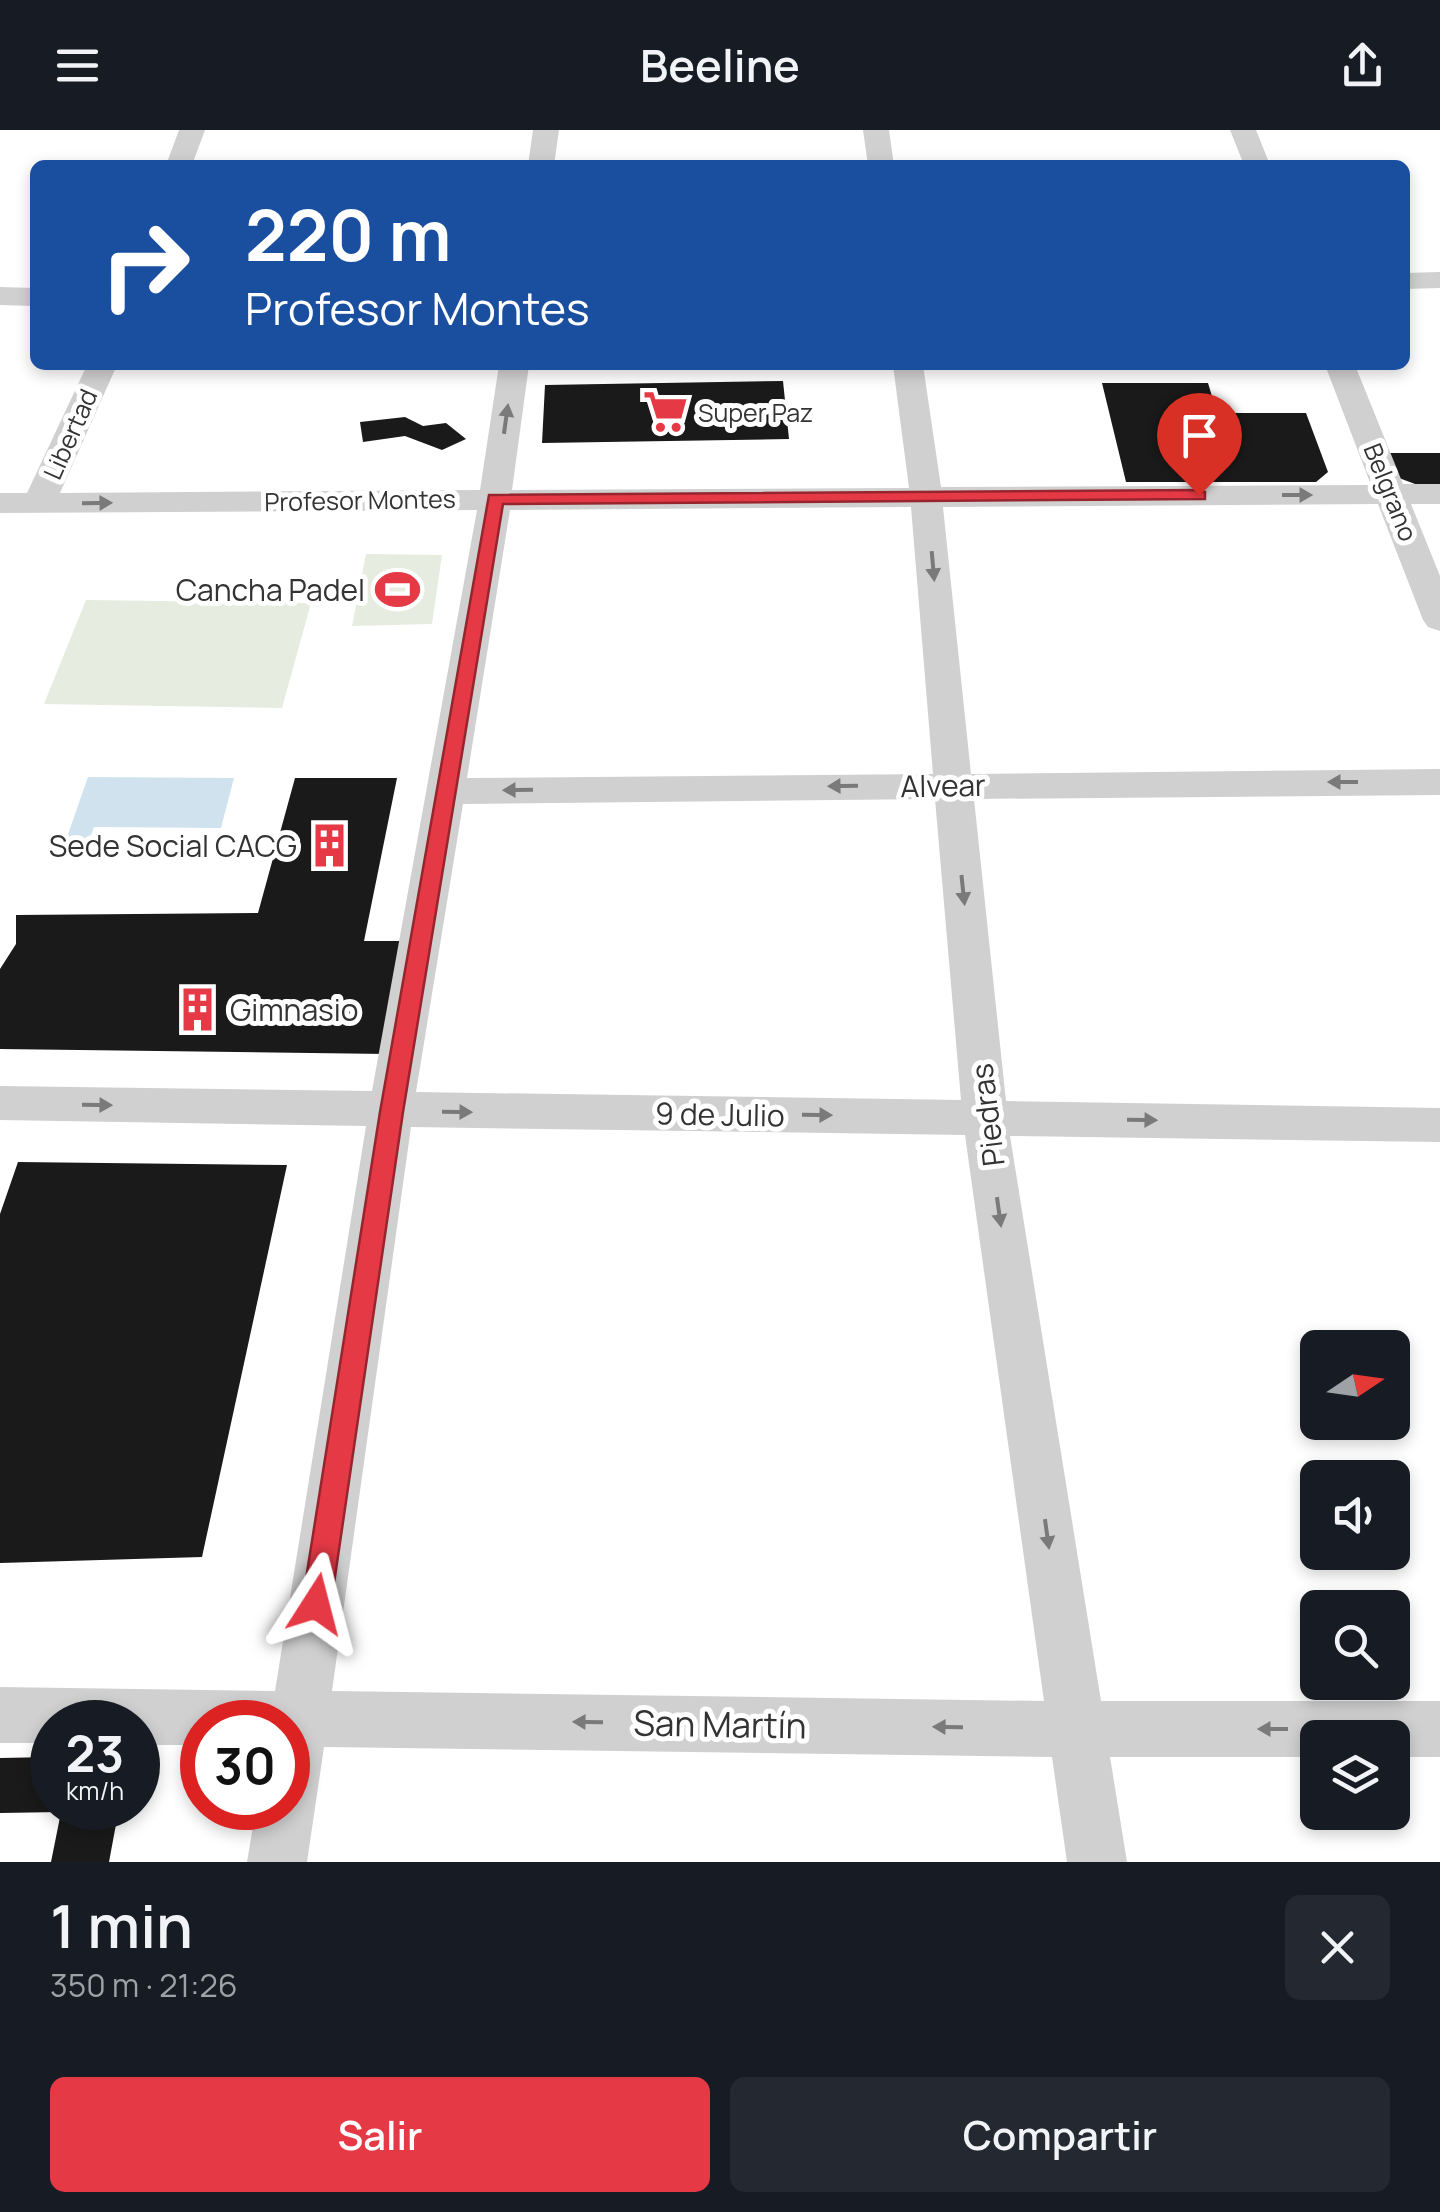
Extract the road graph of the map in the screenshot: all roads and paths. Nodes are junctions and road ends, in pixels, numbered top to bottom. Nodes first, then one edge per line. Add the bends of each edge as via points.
1 (192, 130) edge
2 (546, 130) edge
3 (876, 130) edge
4 (1243, 130) edge
5 (181, 160) edge
6 (542, 160) edge
7 (880, 160) edge
8 (1255, 160) edge
9 (1410, 280) edge
10 (1440, 280) edge
11 (0, 296) edge
12 (30, 296) edge
13 (100, 370) edge
14 (513, 370) edge
15 (909, 370) edge
16 (1342, 370) edge
17 (1394, 494) junction
18 (1440, 494) edge
19 (926, 496) junction
20 (495, 499) junction
21 (39, 503) junction
22 (0, 504) edge
23 (1440, 620) edge
24 (1440, 782) edge
25 (953, 784) junction
26 (446, 791) junction
27 (0, 1103) edge
28 (392, 1112) junction
29 (985, 1117) junction
30 (1440, 1125) edge
31 (302, 1700) edge
32 (0, 1714) edge
33 (180, 1716) edge
34 (310, 1717) edge
35 (1440, 1728) edge
36 (1076, 1730) junction
37 (282, 1830) edge
38 (277, 1862) edge
39 (1097, 1862) edge

1 - 5 street
2 - 6 street
3 - 7 street
4 - 8 street
9 - 10 street
11 - 12 street
13 - 21 street, Libertad
20 -> 14 street
15 - 19 street, Piedras
16 - 17 street, Belgrano
17 - 18 street, Profesor Montes
19 -> 17 street, Profesor Montes
17 - 23 street, Belgrano
19 - 20 street, Profesor Montes
19 -> 25 street, Piedras
21 -> 20 street, Profesor Montes
20 - 26 street
21 - 22 street, Profesor Montes
24 -> 25 street, Alvear
25 -> 26 street, Alvear
25 -> 29 street, Piedras
26 - 28 street
27 -> 28 street, 9 de Julio
28 -> 29 street, 9 de Julio
28 - 31 street
29 -> 30 street, 9 de Julio
29 -> 36 street, Piedras
32 - 33 street, San Martín
36 -> 34 street, San Martín
35 -> 36 street, San Martín
36 - 39 street, Piedras
37 - 38 street

